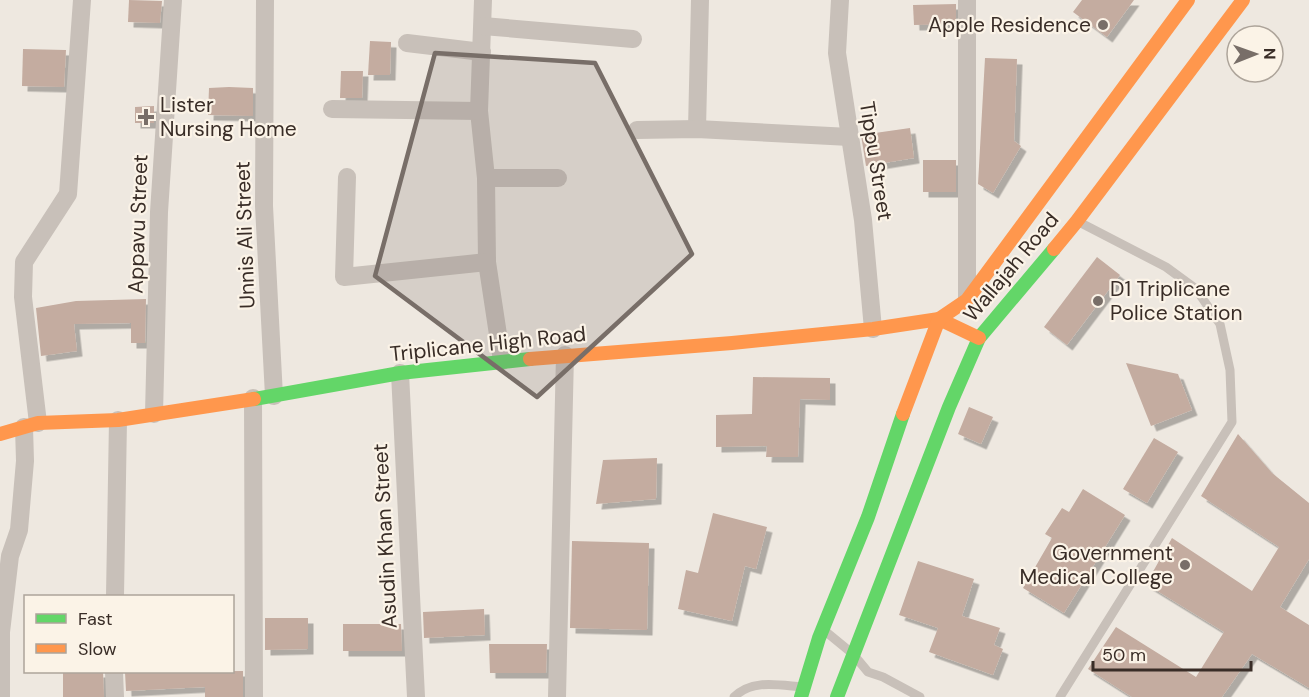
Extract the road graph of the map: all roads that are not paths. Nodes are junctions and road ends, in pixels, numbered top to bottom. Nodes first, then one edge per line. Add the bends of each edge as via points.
1 (82, 0) edge
2 (173, 0) edge
3 (265, 0) edge
4 (483, 0) edge
5 (700, 0) edge
6 (840, 0) edge
7 (967, 0) edge
8 (1188, 0) edge
9 (1243, 0) edge
10 (483, 26) junction
11 (633, 39) dead end
12 (406, 43) dead end
13 (482, 52) junction
14 (332, 109) dead end
15 (479, 111) junction
16 (697, 129) junction
17 (637, 130) dead end
18 (850, 137) junction
19 (347, 177) dead end
20 (486, 178) junction
21 (558, 178) dead end
22 (1077, 221) junction
23 (487, 262) junction
24 (967, 300) junction
25 (939, 319) junction
26 (873, 329) junction
27 (979, 338) junction
28 (565, 355) junction
29 (502, 361) junction
30 (400, 373) junction
31 (274, 396) junction
32 (253, 398) junction
33 (154, 414) junction
34 (118, 420) junction
35 (31, 425) junction
36 (0, 434) edge
37 (114, 595) edge
38 (822, 628) junction
39 (853, 654) junction
40 (114, 673) edge
41 (803, 692) edge
42 (1, 697) edge
43 (115, 697) edge
44 (254, 697) edge
45 (416, 697) edge
46 (557, 697) edge
47 (734, 697) edge
48 (837, 697) edge
49 (920, 697) edge
50 (1060, 697) edge

1 - 35 street via 68,194 24,262
2 - 33 street, Appavu Street via 159,212
3 - 31 street, Unnis Ali Street via 264,206
4 - 10 street
5 - 16 street
6 - 18 street, Tippu Street via 837,53
7 - 24 street
8 - 24 main road, Wallajah Road
9 - 22 main road, Wallajah Road
10 - 11 street
10 - 13 street
12 - 13 street
13 - 15 street
14 - 15 street
15 - 20 street
16 - 17 street
16 - 18 street
18 - 26 street, Tippu Street via 863,220
19 - 23 street via 344,277
20 - 21 street
20 - 23 street
22 - 27 main road, Wallajah Road
22 - 50 lane via 1166,267 1196,289 1220,324 1230,370 1232,422
23 - 29 street
24 - 25 main road, Wallajah Road
25 - 26 main road, Triplicane High Road
25 - 27 main road
25 - 38 main road, Wallajah Road via 868,517
26 - 28 main road, Triplicane High Road
27 - 39 main road, Wallajah Road
28 - 29 main road, Triplicane High Road
28 - 46 street
29 - 30 main road, Triplicane High Road
30 - 31 main road, Triplicane High Road
30 - 45 street, Asudin Khan Street
31 - 32 main road, Triplicane High Road
32 - 33 main road, Triplicane High Road
32 - 44 street
33 - 34 main road, Triplicane High Road
34 - 35 main road, Triplicane High Road
34 - 37 street
35 - 36 main road, Triplicane High Road
35 - 42 street via 19,530 10,556 1,632
38 - 39 lane
38 - 41 main road, Wallajah Road
39 - 48 main road, Wallajah Road
39 - 49 lane via 868,672
40 - 43 street
41 - 47 lane via 758,685 743,688

